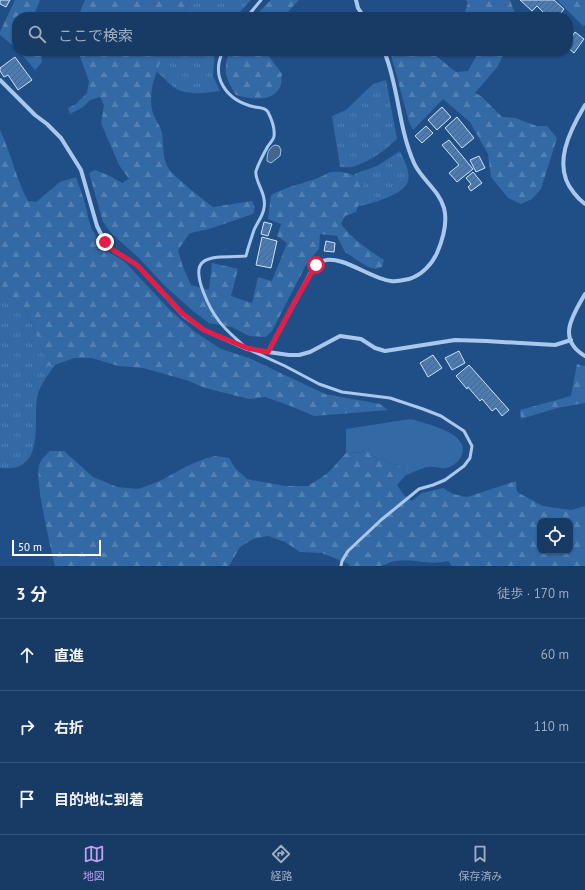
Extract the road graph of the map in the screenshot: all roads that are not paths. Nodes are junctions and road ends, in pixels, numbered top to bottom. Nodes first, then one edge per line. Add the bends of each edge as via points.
1 (261, 0) edge
2 (356, 0) edge
3 (251, 12) edge
4 (361, 12) edge
5 (222, 56) edge
6 (386, 56) edge
7 (0, 80) edge
8 (585, 105) edge
9 (585, 204) edge
10 (585, 294) edge
11 (571, 340) junction
12 (247, 348) junction
13 (268, 352) junction
14 (585, 356) edge
15 (341, 566) edge

1 - 3 lane
2 - 4 street
5 - 12 lane via 218,68 224,88 244,103 266,110 274,136 256,171 256,177 264,193 264,208 246,256 209,258 198,269 208,303 220,322
6 - 13 street via 414,164 444,208 445,229 440,247 435,258 422,273 403,280 391,281 375,277 349,264 334,260 316,265
7 - 12 street via 61,138 81,170 97,226 105,242 137,265 183,314 204,330
8 - 9 street via 576,120 562,159 568,184 573,193
10 - 11 street via 570,324
11 - 13 street via 555,345 455,340 385,351 361,339 340,336 299,355
11 - 14 street via 575,348
12 - 13 street
12 - 15 lane via 319,384 342,392 390,398 441,416 464,431 472,446 470,458 464,466 445,480 419,489 381,520 348,552

